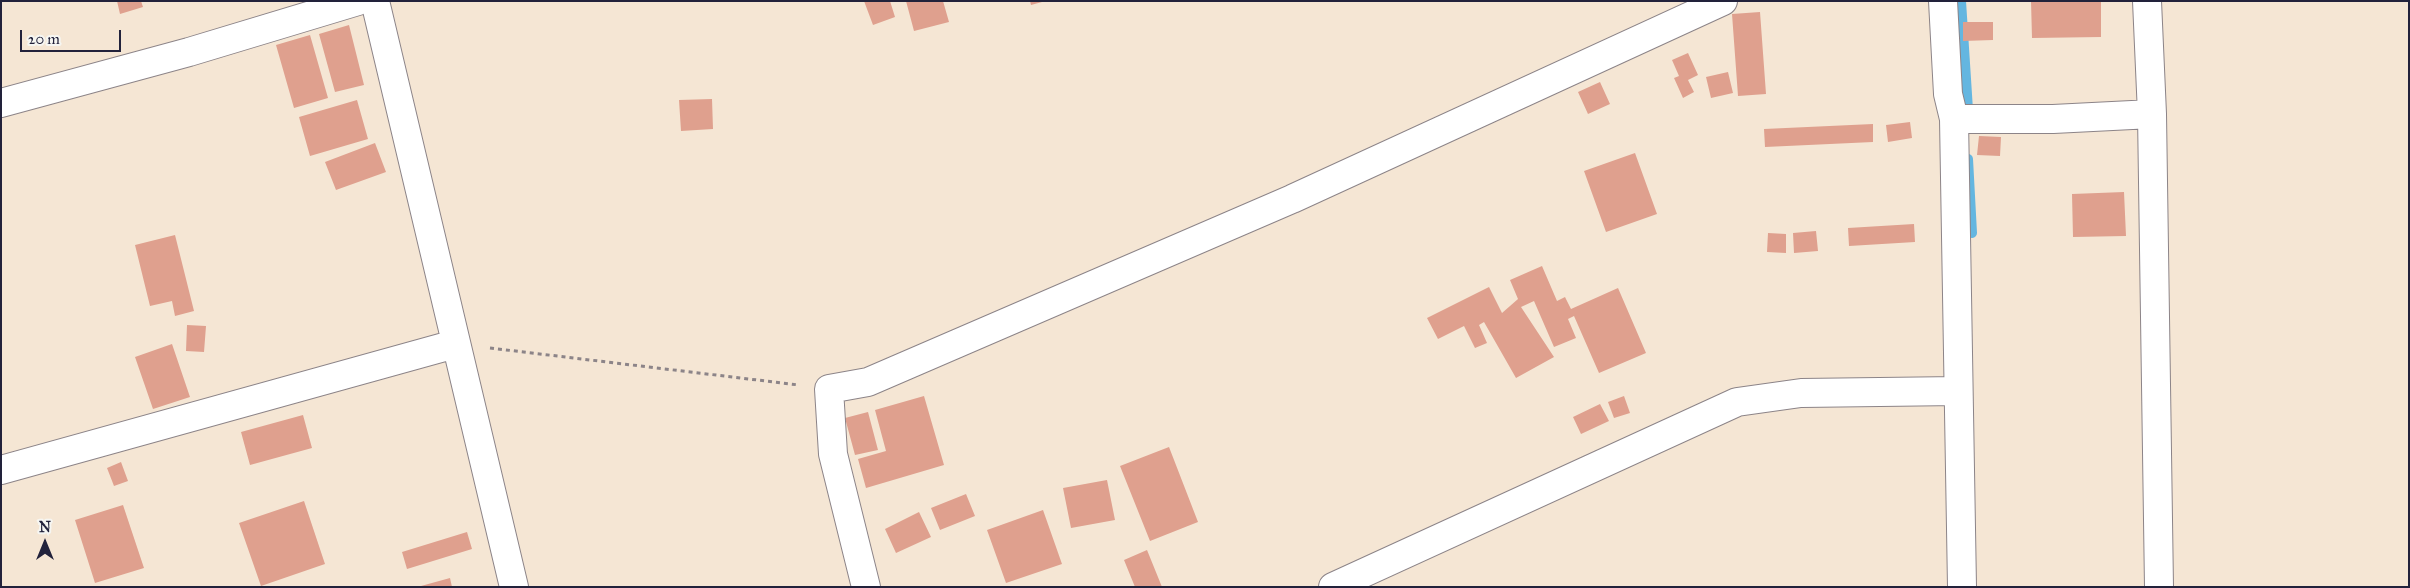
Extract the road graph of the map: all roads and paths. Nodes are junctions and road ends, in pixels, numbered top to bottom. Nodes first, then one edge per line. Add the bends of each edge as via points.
1 (358, 1) edge
2 (374, 1) edge
3 (1723, 1) edge
4 (1943, 1) edge
5 (2147, 1) edge
6 (1, 103) edge
7 (2152, 114) junction
8 (1954, 119) junction
9 (455, 344) junction
10 (829, 389) junction
11 (1958, 391) junction
12 (1, 470) edge
13 (514, 587) edge
14 (866, 587) edge
15 (1334, 587) edge
16 (1962, 587) edge
17 (2159, 587) edge

1 - 6 street via 189,52
2 - 9 street
3 - 10 street via 1292,199 868,382
4 - 8 street via 1948,94
5 - 7 street
7 - 8 street
7 - 17 street
8 - 11 street
9 - 10 path
9 - 12 street
9 - 13 street
10 - 14 street via 833,454
11 - 15 street via 1801,392 1737,402
11 - 16 street

